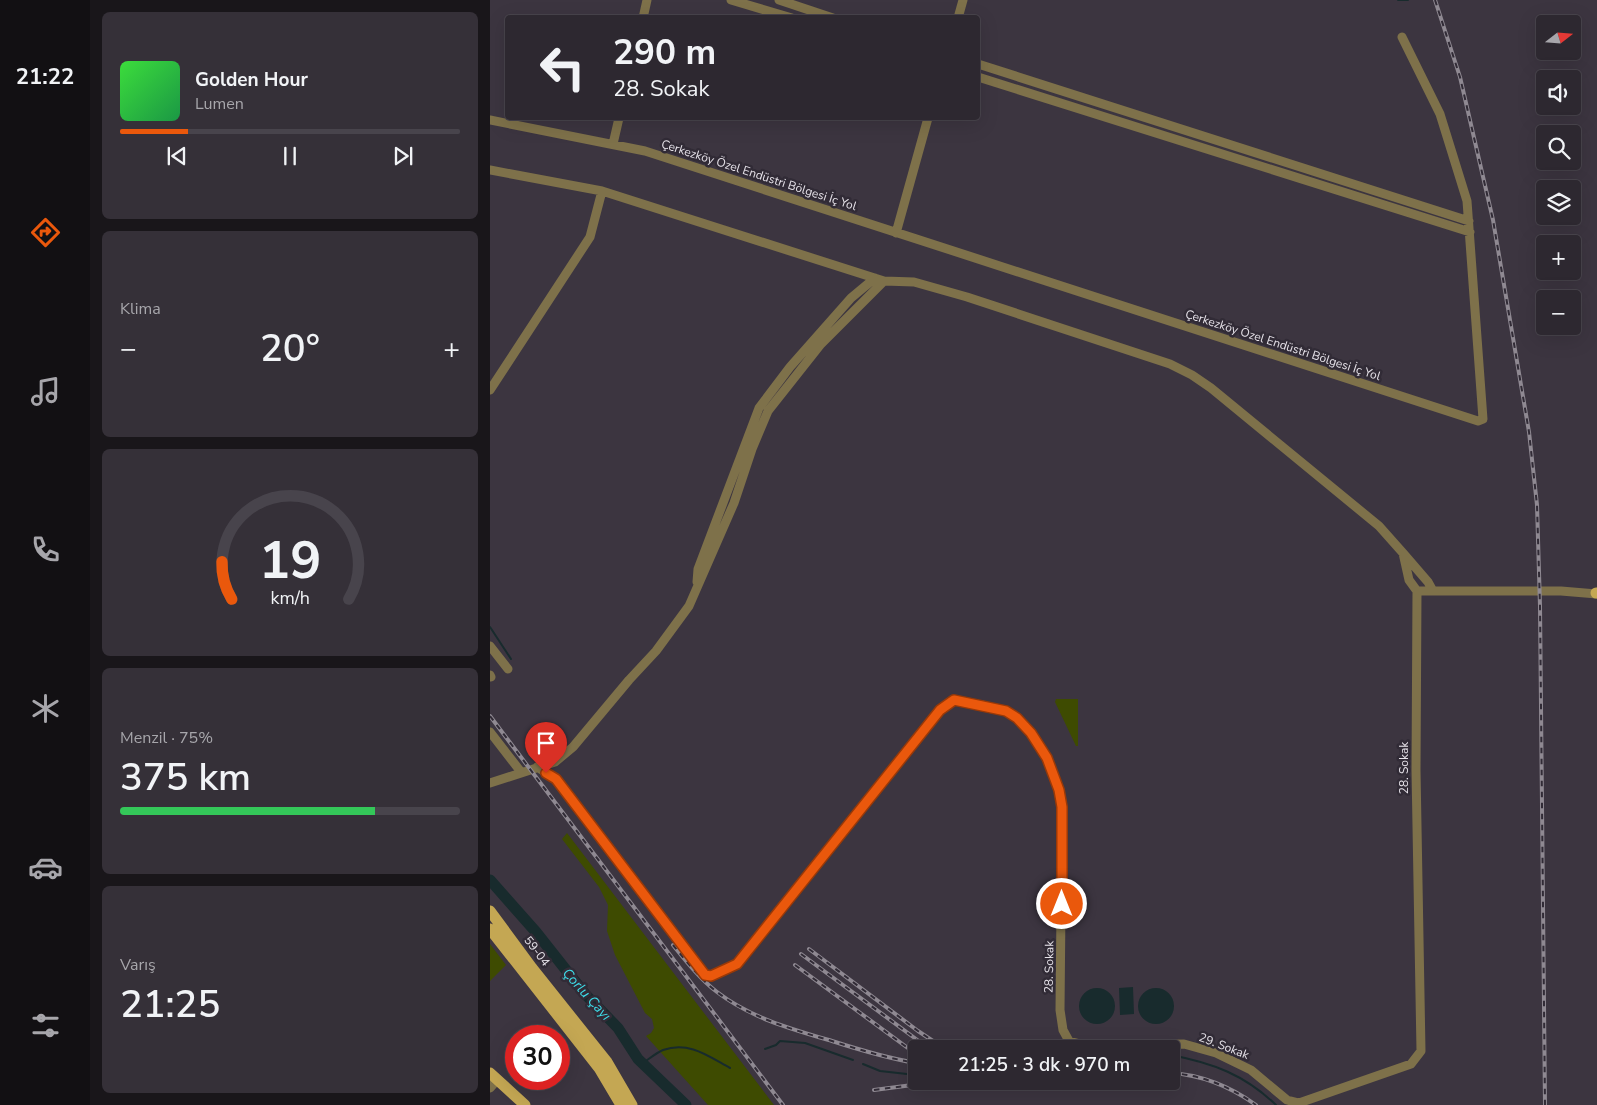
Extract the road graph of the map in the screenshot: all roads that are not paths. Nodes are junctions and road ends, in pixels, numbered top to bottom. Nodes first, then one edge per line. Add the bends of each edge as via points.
1 (647, 0) edge
2 (731, 0) edge
3 (779, 0) edge
4 (963, 0) edge
5 (644, 15) edge
6 (782, 15) edge
7 (824, 15) edge
8 (959, 15) edge
9 (1402, 37) dead end
10 (980, 65) edge
11 (980, 78) edge
12 (490, 120) edge
13 (619, 120) edge
14 (927, 120) edge
15 (613, 144) junction
16 (490, 170) edge
17 (602, 191) junction
18 (1469, 221) junction
19 (1470, 232) junction
20 (896, 233) junction
21 (879, 279) junction
22 (490, 390) edge
23 (1403, 553) junction
24 (1416, 591) junction
25 (1433, 591) junction
26 (1597, 593) edge
27 (490, 646) edge
28 (508, 669) dead end
29 (490, 732) edge
30 (537, 767) junction
31 (522, 772) junction
32 (490, 783) edge
33 (490, 911) edge
34 (490, 929) edge
35 (1068, 1040) edge
36 (1180, 1044) edge
37 (492, 1081) edge
38 (1299, 1103) joint
39 (526, 1105) edge
40 (621, 1105) edge
41 (632, 1105) edge

1 - 5 street
2 - 6 street
3 - 7 street
4 - 8 street
9 - 18 street, Çerkezköy Özel Endüstri Bölgesi İç Yol via 1440,114 1467,201
10 - 18 street
11 - 19 street
12 - 15 street, Çerkezköy Özel Endüstri Bölgesi İç Yol
13 - 15 street
14 - 20 street
15 - 20 street, Çerkezköy Özel Endüstri Bölgesi İç Yol via 645,151
16 - 17 street
17 - 21 street
17 - 22 street via 590,237
18 - 19 street, Çerkezköy Özel Endüstri Bölgesi İç Yol
19 - 20 street, Çerkezköy Özel Endüstri Bölgesi İç Yol via 1483,419 1478,421
21 - 23 street via 914,282 967,297 1170,364 1211,388 1379,526
21 - 30 street via 768,411 734,503 689,606 661,644 573,746 555,762
23 - 24 street via 1409,580
23 - 25 street
24 - 25 street
24 - 38 street, 28. Sokak via 1421,1051 1411,1064
25 - 26 street
27 - 28 street
29 - 31 street
30 - 31 street
30 - 35 street, 28. Sokak via 556,779 705,975 711,976 737,964 940,710 954,700 1006,711 1031,733 1047,758 1059,790 1062,807 1060,1010
31 - 32 street
33 - 41 main road, 59-04 / 59-04 via 607,1062
34 - 40 main road, 59-04 via 599,1068
36 - 38 street, 29. Sokak via 1216,1053 1251,1070 1287,1100
37 - 39 main road

